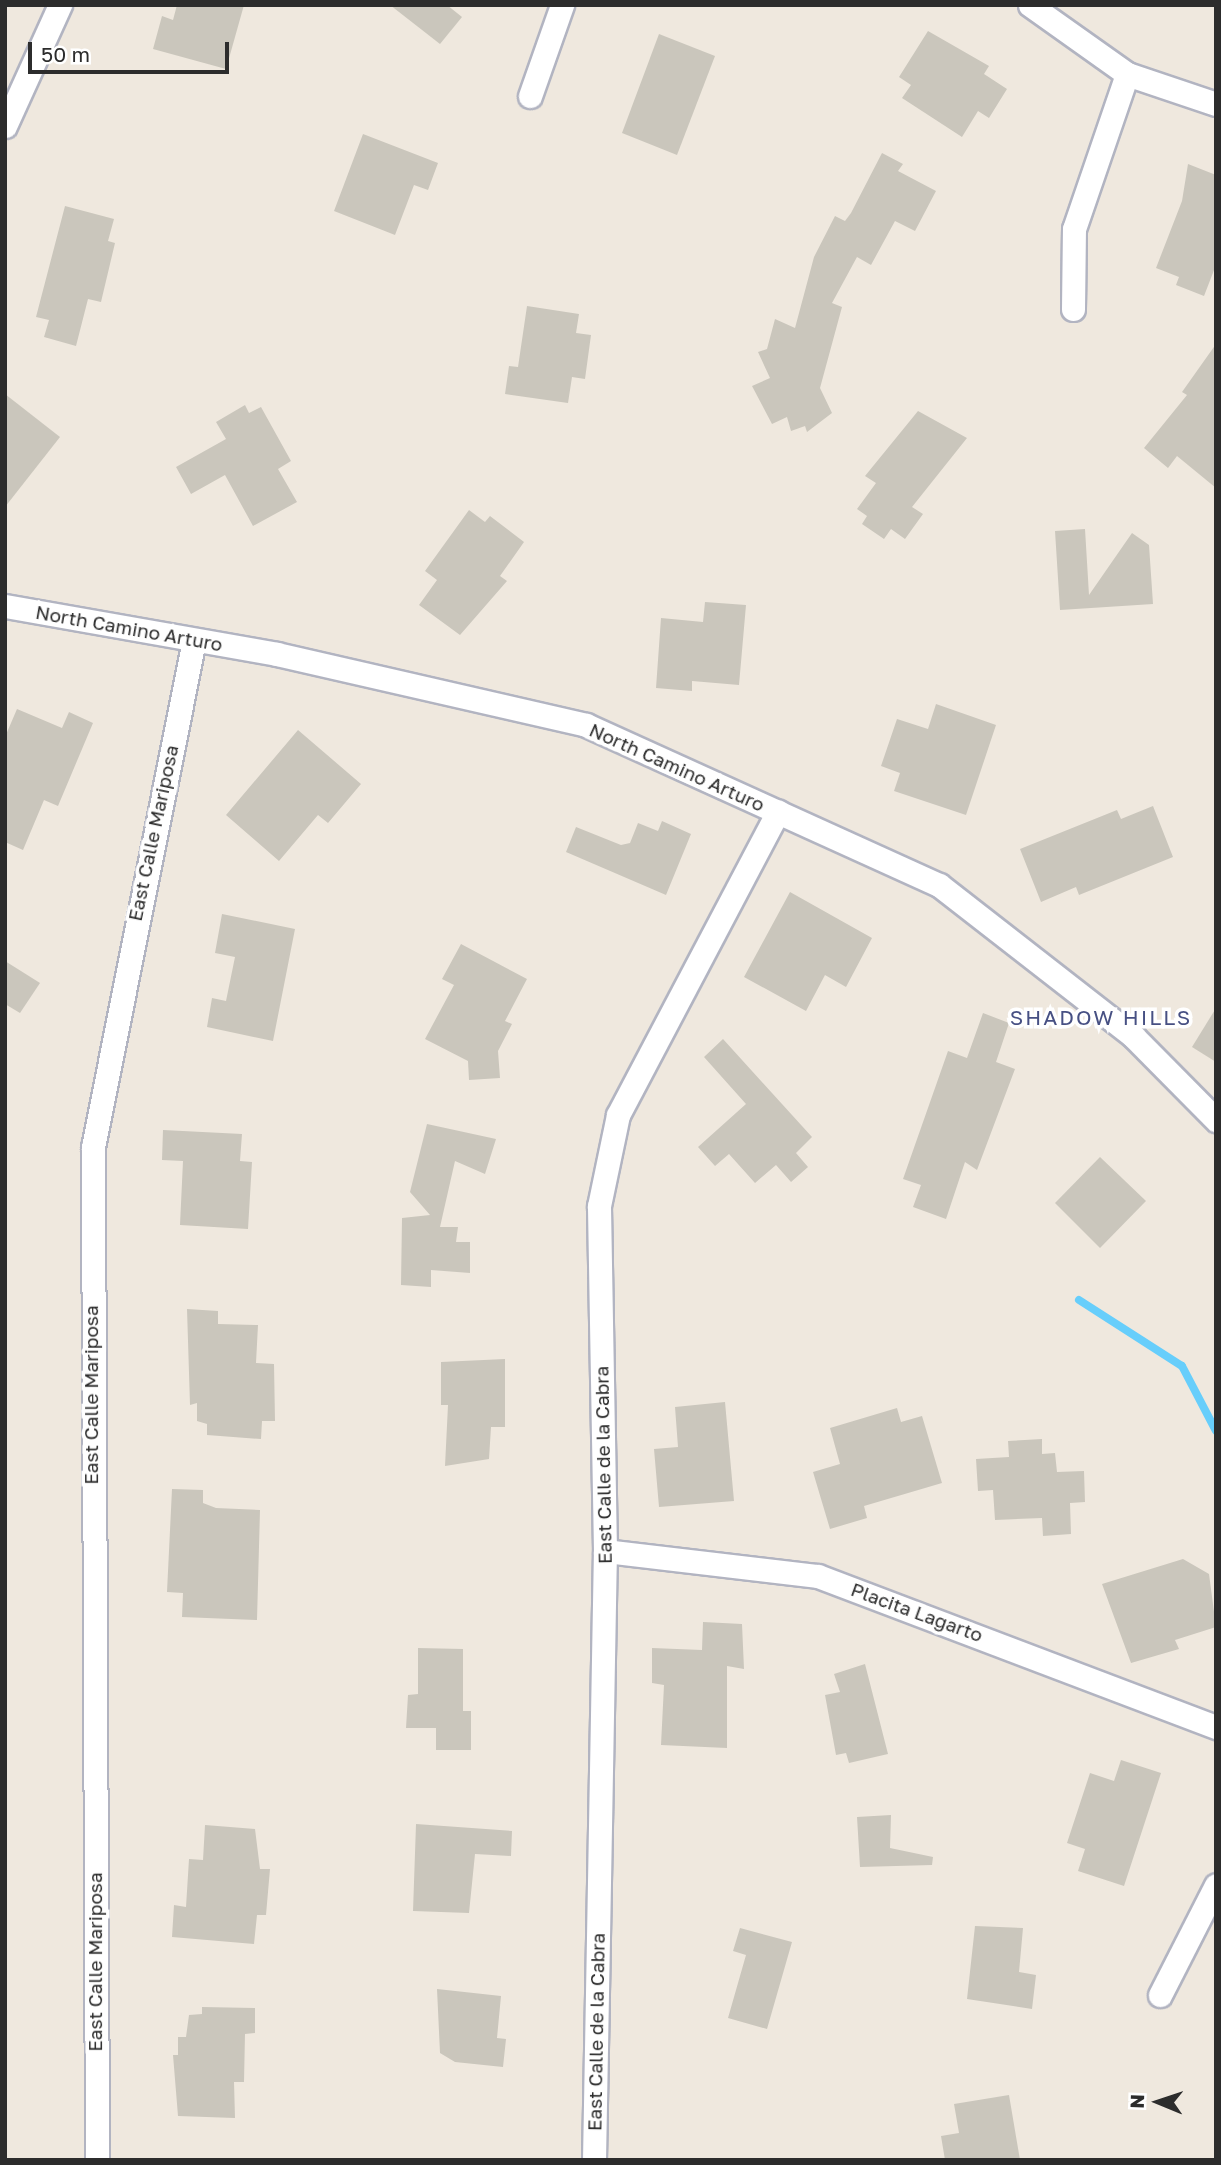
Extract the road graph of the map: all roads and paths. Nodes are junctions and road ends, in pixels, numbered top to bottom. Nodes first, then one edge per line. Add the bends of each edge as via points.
1 (60, 5) edge
2 (562, 5) edge
3 (1030, 5) edge
4 (1127, 74) junction
5 (530, 96) dead end
6 (1216, 104) edge
7 (5, 126) edge
8 (1073, 309) dead end
9 (5, 606) edge
10 (194, 639) junction
11 (778, 812) junction
12 (1216, 1120) edge
13 (605, 1551) junction
14 (1216, 1727) edge
15 (1216, 1885) edge
16 (1160, 1995) dead end
17 (97, 2160) edge
18 (594, 2160) edge

1 - 7 street
2 - 5 street
3 - 4 street
4 - 6 street
4 - 8 street via 1074,229
9 - 10 street, North Camino Arturo
10 - 11 street, North Camino Arturo via 586,725
10 - 17 street, East Calle Mariposa via 93,1147
11 - 12 street, North Camino Arturo via 939,885 1134,1037
11 - 13 street, East Calle de la Cabra via 618,1115 599,1206
13 - 14 street, Placita Lagarto via 818,1576
13 - 18 street, East Calle de la Cabra
15 - 16 street

